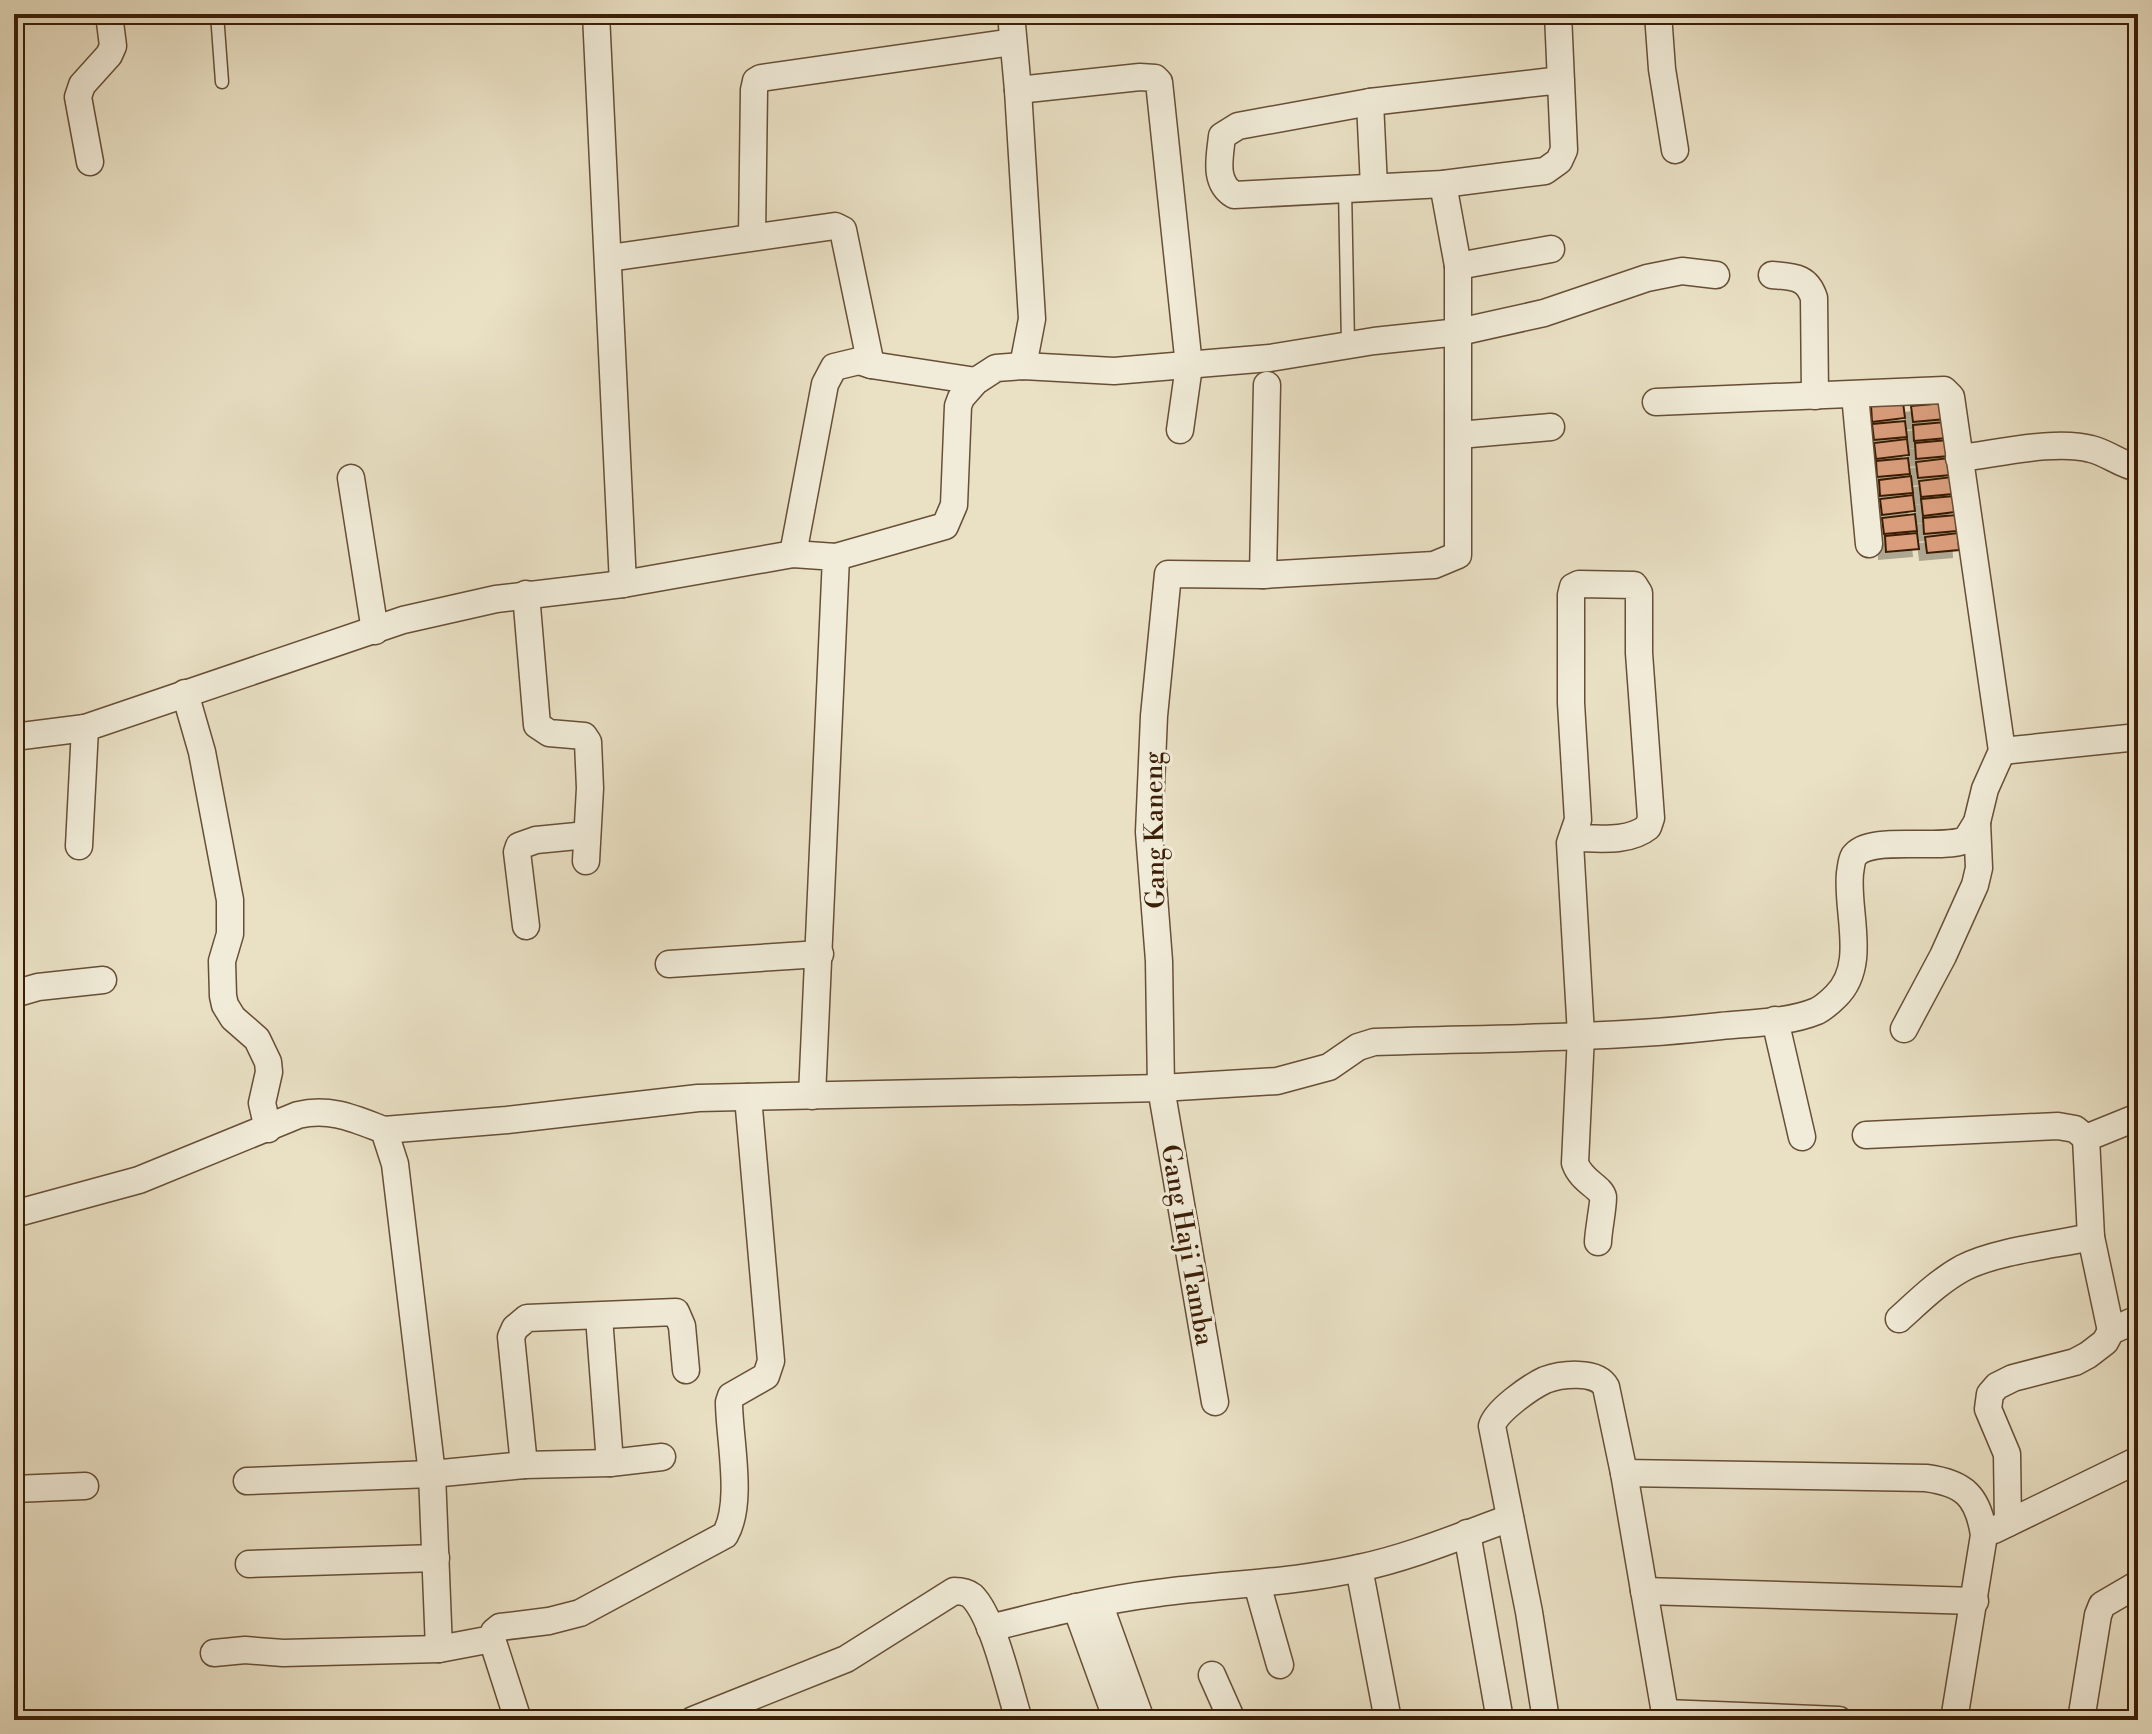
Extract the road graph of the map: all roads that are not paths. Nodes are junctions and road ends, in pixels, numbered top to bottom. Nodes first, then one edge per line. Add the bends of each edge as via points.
1 (109, 14) edge
2 (217, 14) edge
3 (596, 14) edge
4 (1011, 14) edge
5 (1558, 14) edge
6 (1658, 14) edge
7 (1013, 42) junction
8 (1561, 80) junction
9 (222, 82) dead end
10 (1018, 90) junction
11 (1370, 102) junction
12 (1675, 150) dead end
13 (90, 162) dead end
14 (1443, 184) junction
15 (1374, 187) junction
16 (1345, 189) junction
17 (752, 237) junction
18 (1551, 249) dead end
19 (609, 258) junction
20 (1458, 266) junction
21 (1716, 275) dead end
22 (1772, 275) dead end
23 (1459, 332) junction
24 (1348, 344) junction
25 (871, 365) junction
26 (1023, 366) junction
27 (1189, 366) junction
28 (976, 381) junction
29 (1267, 385) dead end
30 (1855, 395) junction
31 (1815, 396) junction
32 (1656, 402) dead end
33 (1551, 427) dead end
34 (1180, 430) dead end
35 (1459, 435) junction
36 (1959, 458) junction
37 (2138, 468) edge
38 (351, 478) dead end
39 (1869, 544) dead end
40 (793, 554) junction
41 (836, 557) junction
42 (1263, 575) junction
43 (623, 584) junction
44 (526, 594) junction
45 (375, 631) junction
46 (185, 693) junction
47 (85, 728) junction
48 (14, 737) edge
49 (2138, 737) edge
50 (2002, 751) junction
51 (1977, 822) junction
52 (1572, 838) junction
53 (79, 846) dead end
54 (526, 926) dead end
55 (820, 954) junction
56 (669, 964) dead end
57 (103, 980) dead end
58 (14, 994) edge
59 (1775, 1020) junction
60 (1904, 1029) dead end
61 (1581, 1035) junction
62 (1161, 1088) junction
63 (812, 1096) junction
64 (748, 1097) junction
65 (2138, 1117) edge
66 (268, 1129) junction
67 (384, 1130) junction
68 (1866, 1135) dead end
69 (1802, 1137) dead end
70 (2086, 1138) junction
71 (14, 1214) edge
72 (2091, 1237) junction
73 (1598, 1242) dead end
74 (599, 1317) junction
75 (1899, 1319) dead end
76 (2138, 1319) edge
77 (2111, 1331) junction
78 (686, 1370) dead end
79 (1215, 1402) dead end
80 (662, 1457) dead end
81 (2138, 1460) edge
82 (610, 1463) junction
83 (524, 1465) junction
84 (1624, 1473) junction
85 (432, 1474) junction
86 (247, 1481) dead end
87 (85, 1486) dead end
88 (14, 1489) edge
89 (1510, 1518) junction
90 (2008, 1523) junction
91 (1467, 1533) junction
92 (1984, 1535) junction
93 (436, 1558) junction
94 (249, 1564) dead end
95 (1359, 1568) junction
96 (1257, 1584) junction
97 (2138, 1584) edge
98 (1644, 1591) junction
99 (1975, 1601) junction
100 (1088, 1605) junction
101 (981, 1612) junction
102 (492, 1639) junction
103 (439, 1649) junction
104 (214, 1653) dead end
105 (1280, 1665) dead end
106 (1212, 1675) dead end
107 (1666, 1716) edge
108 (518, 1720) edge
109 (693, 1720) edge
110 (1019, 1720) edge
111 (1117, 1720) edge
112 (1141, 1720) edge
113 (1232, 1720) edge
114 (1388, 1720) edge
115 (1500, 1720) edge
116 (1546, 1720) edge
117 (1839, 1720) edge
118 (1954, 1720) edge
119 (2081, 1720) edge

1 - 13 street via 113,46 78,97
2 - 9 lane
3 - 19 street
4 - 7 street
5 - 8 street
6 - 12 street
7 - 10 street
7 - 17 street via 756,81
8 - 11 street
8 - 14 street via 1564,150 1553,166
10 - 26 street via 1032,319
10 - 27 street via 1140,77 1159,82
11 - 15 street
11 - 16 street via 1238,126 1222,136 1219,173 1225,189 1234,195
14 - 15 street
14 - 20 street
15 - 16 street
16 - 24 lane
17 - 19 street
17 - 25 street via 823,226 843,230
18 - 20 street
19 - 43 street
20 - 23 street
21 - 23 street via 1682,271 1647,278 1560,309
22 - 31 street via 1797,277 1812,290
23 - 24 street
23 - 35 street
24 - 27 street
25 - 28 street
25 - 40 street via 859,361 834,367 825,384
26 - 27 street via 1114,371
26 - 28 street via 996,368
27 - 34 street
28 - 41 street via 958,406 949,521 933,531
29 - 42 street
30 - 31 street
30 - 36 street via 1946,391
30 - 39 street
31 - 32 street
33 - 35 street
35 - 42 street via 1458,555 1434,565
36 - 37 street via 2064,445 2093,449
36 - 50 street
38 - 45 street
40 - 41 street
40 - 43 street
41 - 55 street
42 - 62 street, Gang Kaneng via 1168,574 1149,832
43 - 44 street
44 - 45 street via 403,620
44 - 54 street via 537,725 549,733 584,736 588,742 587,848 536,840 519,846
45 - 46 street
46 - 47 street
46 - 66 street via 202,752 230,900 223,996 233,1018 257,1039 268,1062 262,1103
47 - 48 street
47 - 53 street
49 - 50 street
50 - 51 street
51 - 59 street via 1966,840 1957,843 1875,845 1856,853 1849,886 1854,959 1846,985 1818,1010
51 - 60 street via 1975,885
52 - 52 street via 1578,820 1571,703 1573,587 1634,585 1639,593 1651,818 1635,835
52 - 61 street
55 - 56 street
55 - 63 street
57 - 58 street
59 - 61 street
59 - 69 street
61 - 62 street via 1374,1042 1329,1067 1277,1081
61 - 73 street via 1575,1163 1604,1199
62 - 63 street
62 - 79 street, Gang Haji Tamba
63 - 64 street
64 - 67 street
64 - 102 street via 771,1361 766,1376 729,1402 731,1526 725,1535 580,1613 500,1627
65 - 70 street
66 - 67 street via 316,1111
66 - 71 street via 139,1180
67 - 85 street via 395,1164
68 - 70 street via 2058,1126
70 - 72 street
72 - 75 street via 1965,1267
72 - 77 street
74 - 78 street via 676,1312
74 - 82 street
74 - 83 street via 527,1318 515,1328 511,1337
76 - 77 street
77 - 90 street via 2088,1355 2013,1378 1990,1394 1988,1409 2007,1454
80 - 82 street
81 - 90 street
82 - 83 street
83 - 85 street
84 - 89 street via 1603,1381 1577,1375 1545,1381 1502,1411 1492,1426
84 - 92 street via 1941,1480 1966,1492 1980,1513
84 - 98 street
85 - 86 street
85 - 93 street
87 - 88 street
89 - 91 street
89 - 116 street
90 - 92 street
91 - 95 street
91 - 115 street
92 - 99 street
93 - 94 street
93 - 103 street
95 - 96 street
95 - 114 street
96 - 100 street
96 - 105 street
97 - 119 street via 2102,1605
98 - 99 street
98 - 107 street
99 - 118 street
100 - 101 street
100 - 111 street
100 - 112 street
101 - 109 street via 954,1591 846,1659
101 - 110 street
102 - 103 street
102 - 108 street
103 - 104 street
106 - 113 street
107 - 117 street

